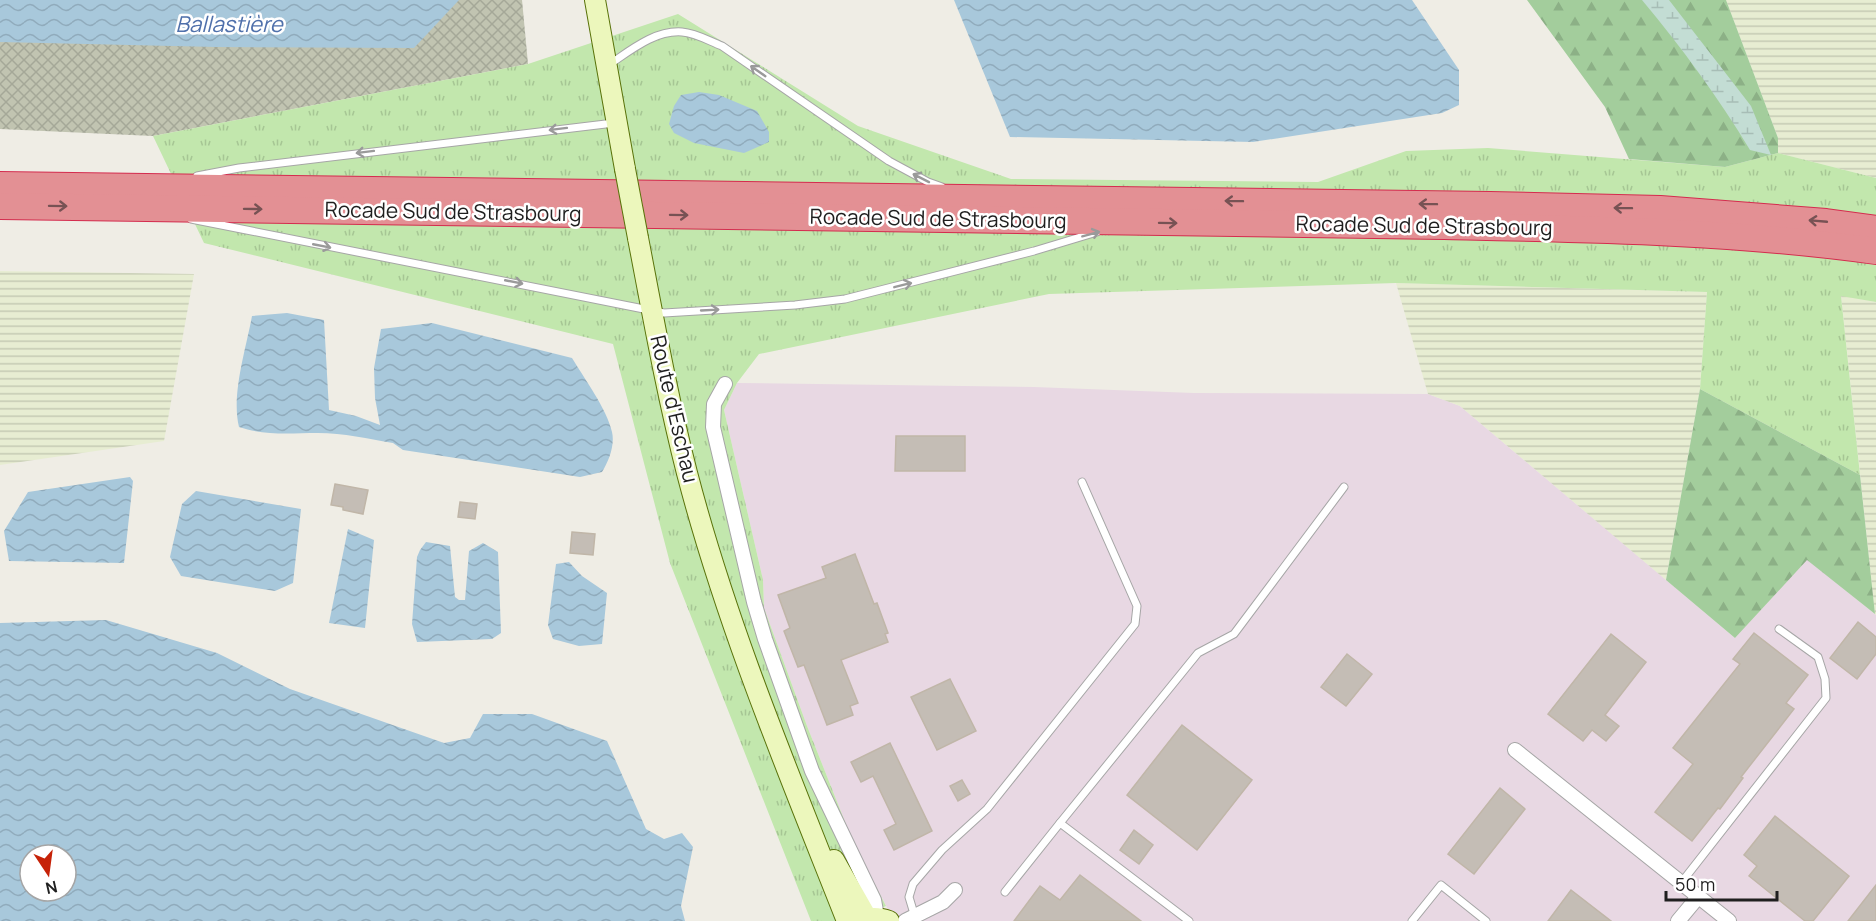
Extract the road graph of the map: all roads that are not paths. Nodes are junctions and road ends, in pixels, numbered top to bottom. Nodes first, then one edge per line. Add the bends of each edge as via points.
1 (595, 0) edge
2 (607, 66) junction
3 (617, 122) junction
4 (193, 177) dead end
5 (182, 179) dead end
6 (0, 185) edge
7 (144, 197) junction
8 (997, 198) junction
9 (0, 206) edge
10 (175, 216) dead end
11 (186, 218) dead end
12 (1134, 222) junction
13 (1876, 229) edge
14 (1876, 251) edge
15 (652, 310) junction
16 (725, 384) dead end
17 (1082, 482) dead end
18 (1344, 487) dead end
19 (1779, 628) dead end
20 (1515, 750) dead end
21 (802, 805) junction
22 (1060, 823) junction
23 (1681, 883) junction
24 (955, 890) dead end
25 (1005, 892) dead end
26 (1698, 897) junction
27 (873, 919) edge
28 (913, 920) edge
29 (1416, 920) edge
30 (847, 921) edge
31 (1189, 921) edge
32 (1486, 921) edge
33 (1678, 921) edge
34 (1729, 921) edge

1 - 2 main road, Route d'Eschau
2 - 3 main road, Route d'Eschau
8 -> 2 lane via 952,190 898,166 722,46 701,37 682,32 661,34
3 -> 4 lane via 239,168
3 - 15 main road, Route d'Eschau, bridge
5 - 7 lane
6 - 7 highway, Rocade Sud de Strasbourg
7 - 8 highway, Rocade Sud de Strasbourg
9 -> 7 highway, Rocade Sud de Strasbourg
7 - 10 lane
7 -> 12 highway, Rocade Sud de Strasbourg
13 -> 8 highway, Rocade Sud de Strasbourg via 1660,209
11 -> 15 lane
12 -> 14 highway, Rocade Sud de Strasbourg via 1654,231 1756,237
15 -> 12 lane via 664,313 845,299
15 - 21 main road, Route d'Eschau via 687,472 719,580 753,683
16 - 27 street, Route d'Eschau via 714,404 713,427 757,611 812,771 874,900
17 - 28 lane via 1137,606 1135,624 987,809 942,850 913,884 909,897
18 - 22 lane via 1234,634 1198,653
19 - 23 lane via 1818,657 1826,698
20 - 23 street
21 - 27 main road, Route d'Eschau
21 - 30 main road, Route d'Eschau
22 - 25 lane
22 - 31 lane
23 - 26 street
24 - 28 street
26 - 33 street
26 - 34 street
29 - 32 lane via 1441,885

